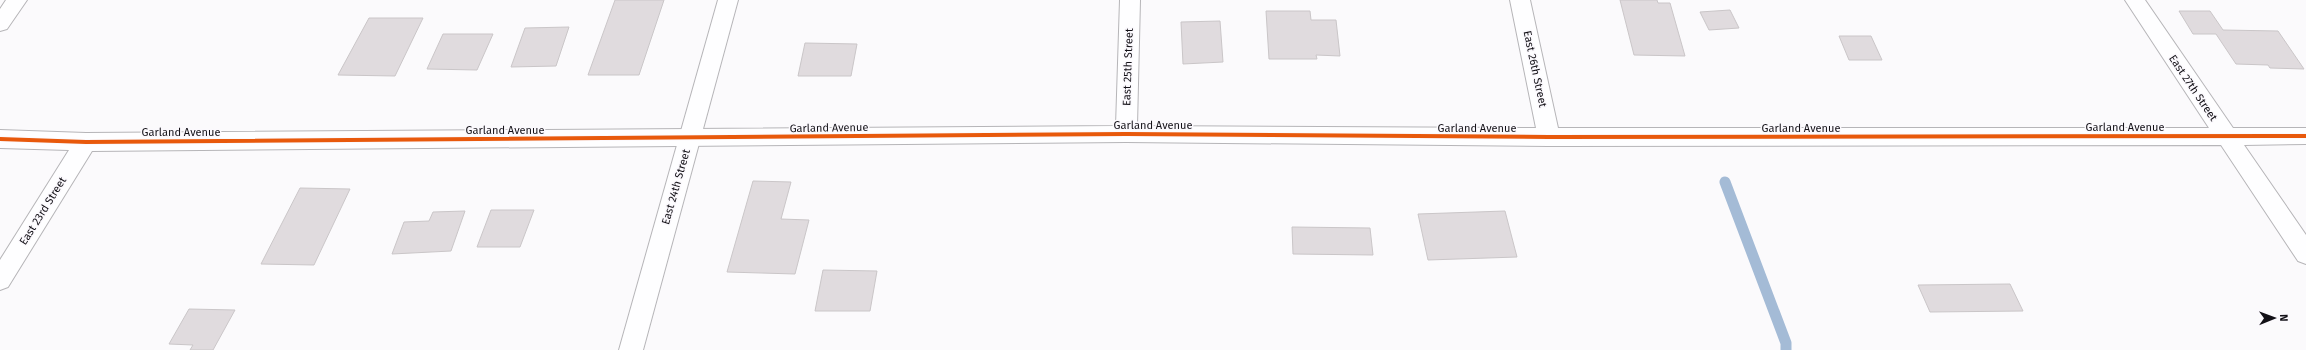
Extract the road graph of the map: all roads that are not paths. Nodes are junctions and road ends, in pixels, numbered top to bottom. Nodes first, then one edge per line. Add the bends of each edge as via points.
1 (17, 0) edge
2 (728, 0) edge
3 (1130, 0) edge
4 (1520, 0) edge
5 (2134, 0) edge
6 (0, 24) edge
7 (1126, 134) junction
8 (2225, 136) junction
9 (2306, 136) edge
10 (1549, 137) junction
11 (690, 138) junction
12 (0, 140) edge
13 (86, 142) junction
14 (2306, 254) edge
15 (0, 280) edge
16 (631, 350) edge

1 - 6 street
2 - 11 street, East 24th Street
3 - 7 street, East 25th Street
4 - 10 street, East 26th Street
5 - 8 street, East 27th Street
7 - 10 street, Garland Avenue
7 - 11 street, Garland Avenue
8 - 9 street, Garland Avenue
8 - 10 street, Garland Avenue
8 - 14 street, East 27th Street
11 - 13 street, Garland Avenue
11 - 16 street, East 24th Street
12 - 13 street, Garland Avenue
13 - 15 street, East 23rd Street

